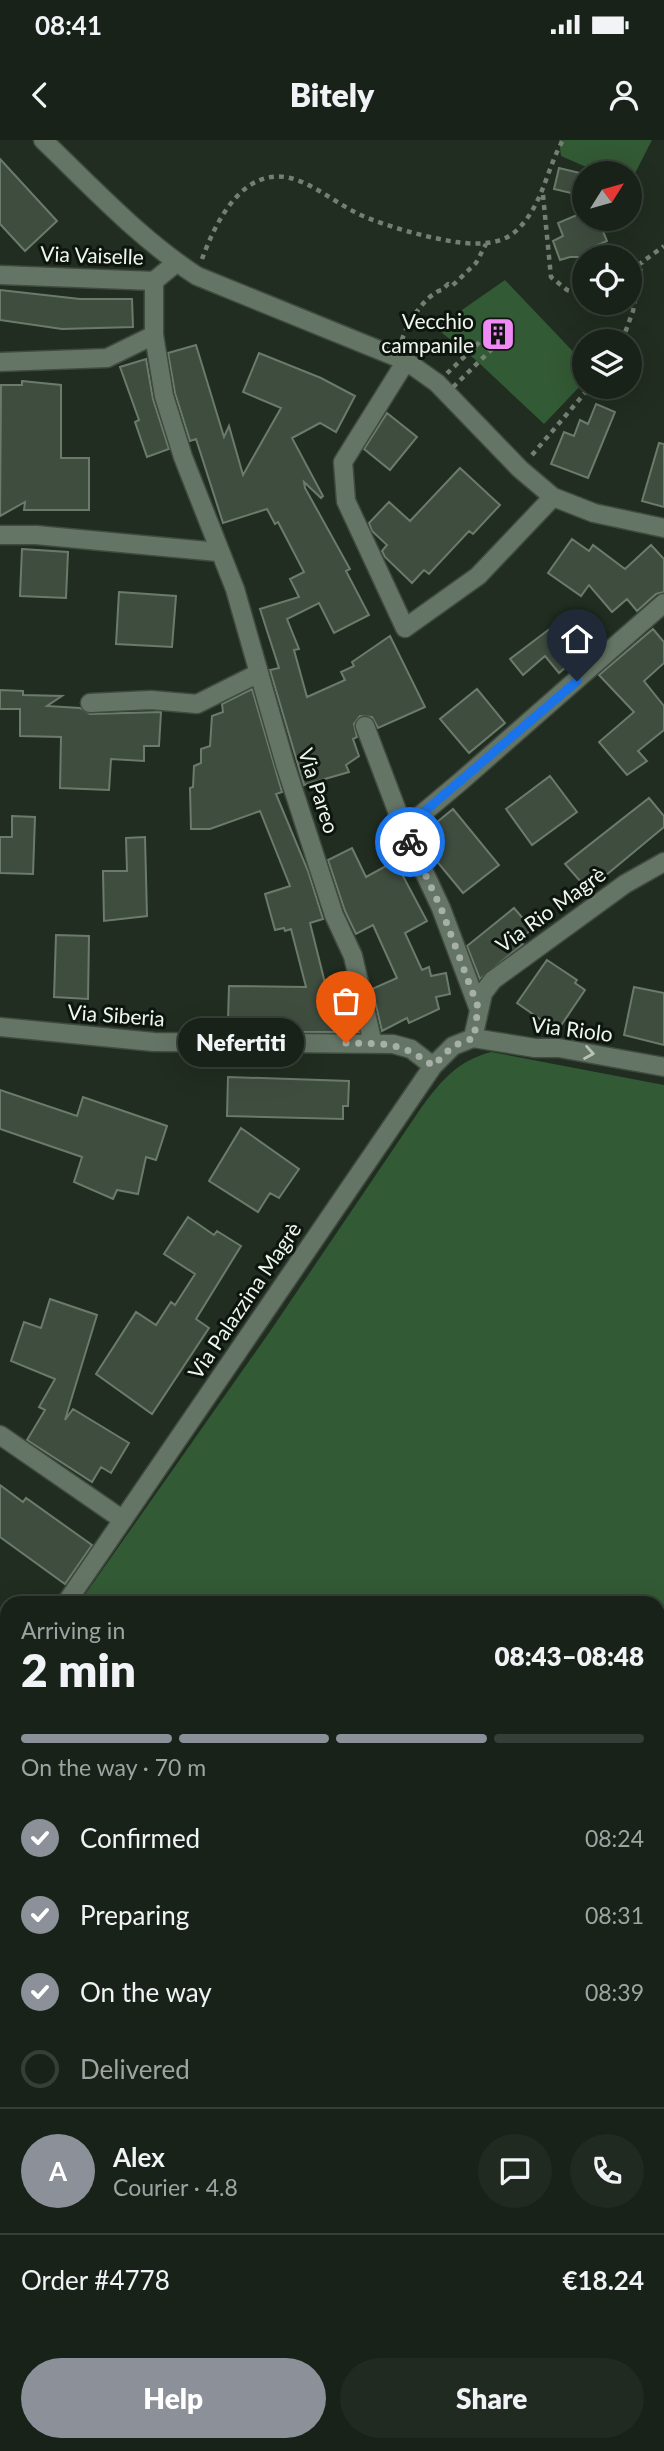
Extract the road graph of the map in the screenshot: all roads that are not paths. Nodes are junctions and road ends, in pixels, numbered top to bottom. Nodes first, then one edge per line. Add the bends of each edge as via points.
1 (43, 140) edge
2 (176, 263) junction
3 (0, 275) edge
4 (154, 281) junction
5 (154, 335) junction
6 (403, 354) junction
7 (0, 362) edge
8 (553, 496) junction
9 (664, 528) edge
10 (0, 535) edge
11 (218, 552) junction
12 (664, 603) edge
13 (259, 673) junction
14 (90, 702) dead end
15 (365, 726) dead end
16 (404, 829) junction
17 (664, 862) edge
18 (478, 1007) junction
19 (0, 1027) edge
20 (474, 1038) junction
21 (373, 1044) junction
22 (433, 1066) junction
23 (664, 1067) edge
24 (0, 1435) edge
25 (123, 1520) junction
26 (71, 1596) edge

1 - 2 street
2 - 4 street, Via Vaiselle
2 - 6 street via 197,276
3 - 4 street, Via Vaiselle
4 - 5 street, Via Pareo
5 - 7 street via 107,358
5 - 11 street, Via Pareo via 164,396
6 - 8 street
6 - 8 street via 343,461 346,501 405,628 478,576
8 - 9 street via 594,513
10 - 11 street
11 - 13 street, Via Pareo via 235,589
12 - 16 street
13 - 14 street via 197,704
13 - 21 street, Via Pareo via 330,904 354,956
15 - 16 street, Via Rio Magrè
16 - 18 street, Via Rio Magrè via 441,908
17 - 18 street, Via Rio Magrè via 625,884 493,980
18 - 20 street, Via Rio Magrè
19 - 21 street, Via Siberia via 154,1042
20 - 22 street, Via Palazzina Magrè via 453,1046
20 -> 23 street, Via Riolo
21 - 22 street, Via Siberia via 411,1049
22 - 25 street, Via Palazzina Magrè
24 - 25 street
25 - 26 street, Via Palazzina Magrè

